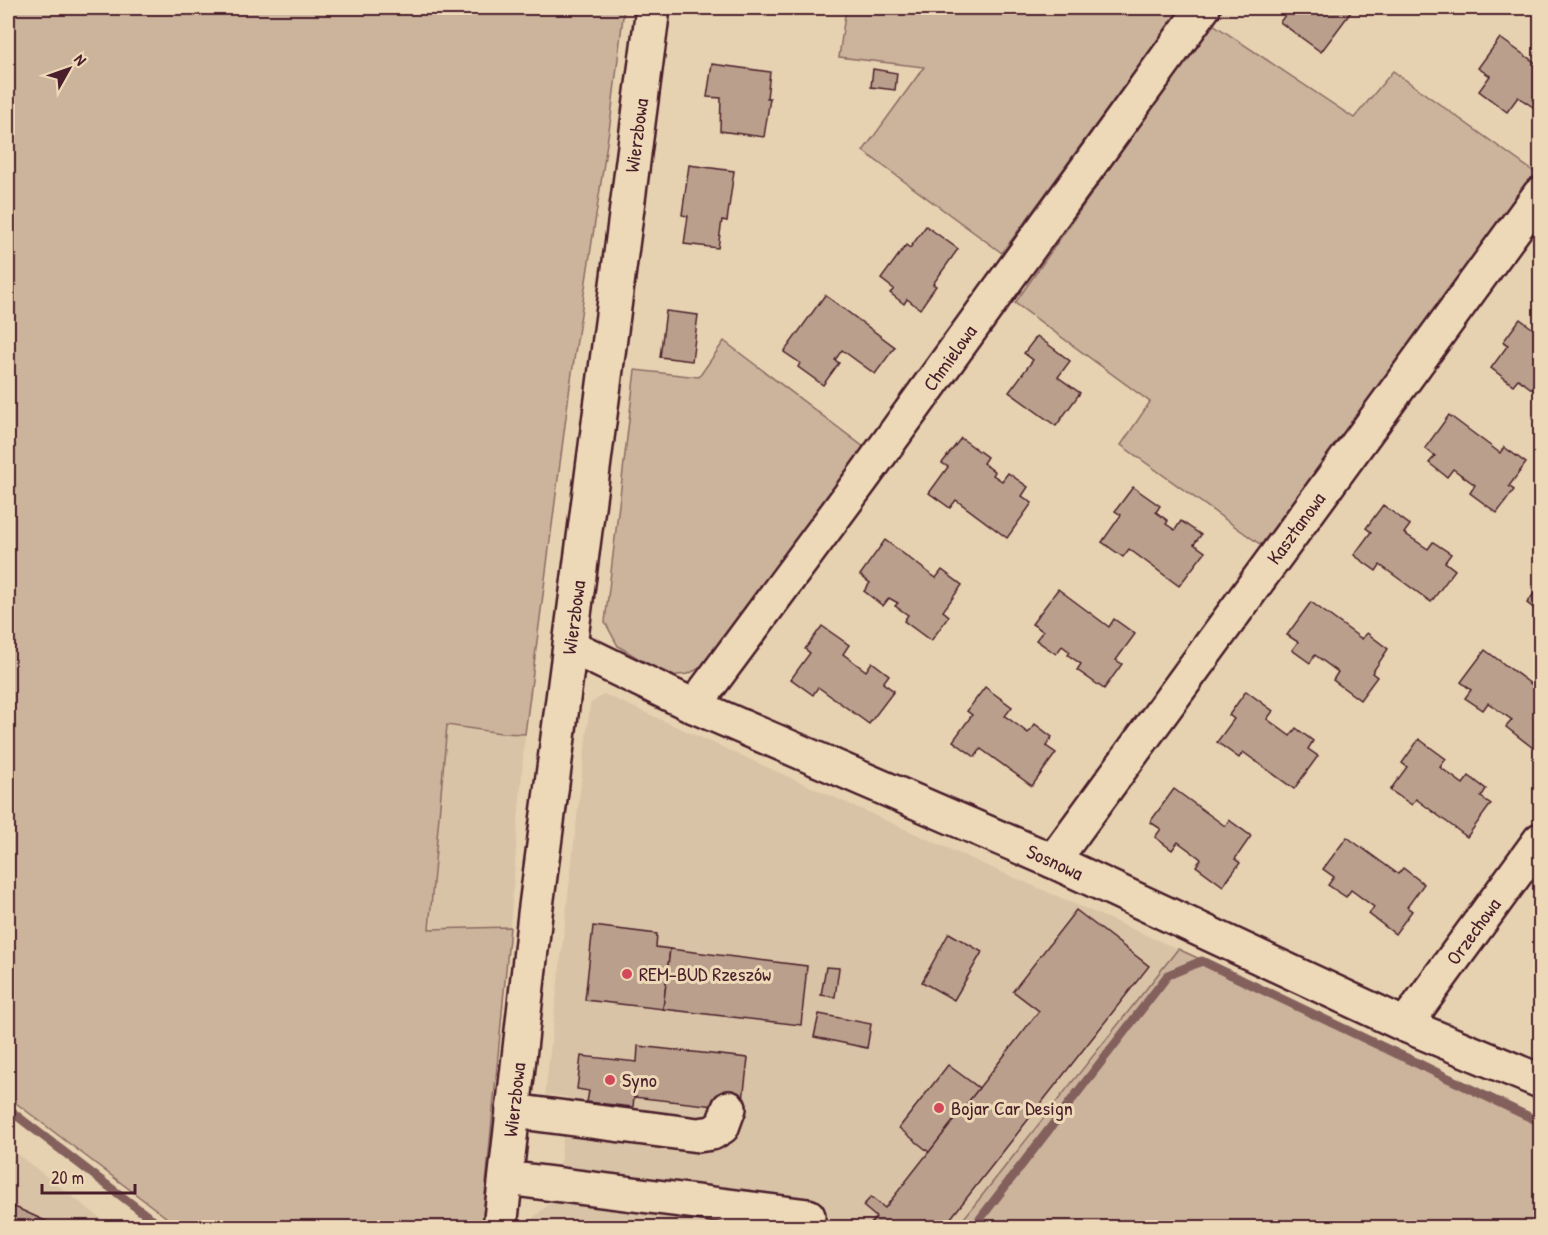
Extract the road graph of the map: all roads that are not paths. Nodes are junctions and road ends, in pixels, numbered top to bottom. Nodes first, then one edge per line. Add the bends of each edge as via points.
1 (653, 8) edge
2 (1203, 8) edge
3 (1540, 194) edge
4 (570, 646) junction
5 (694, 706) junction
6 (1540, 840) edge
7 (1053, 861) junction
8 (1405, 1025) junction
9 (1540, 1081) edge
10 (729, 1108) dead end
11 (513, 1111) junction
12 (506, 1178) junction
13 (808, 1216) dead end
14 (500, 1227) edge

1 - 4 street, Wierzbowa
2 - 5 street, Chmielowa
3 - 7 street, Kasztanowa
4 - 5 street, Sosnowa
4 - 11 street, Wierzbowa
5 - 7 street, Sosnowa
6 - 8 street, Orzechowa
7 - 8 street, Sosnowa
8 - 9 street, Sosnowa
10 - 11 street via 722,1127 698,1135
11 - 12 street, Wierzbowa
12 - 13 street
12 - 14 street, Wierzbowa

